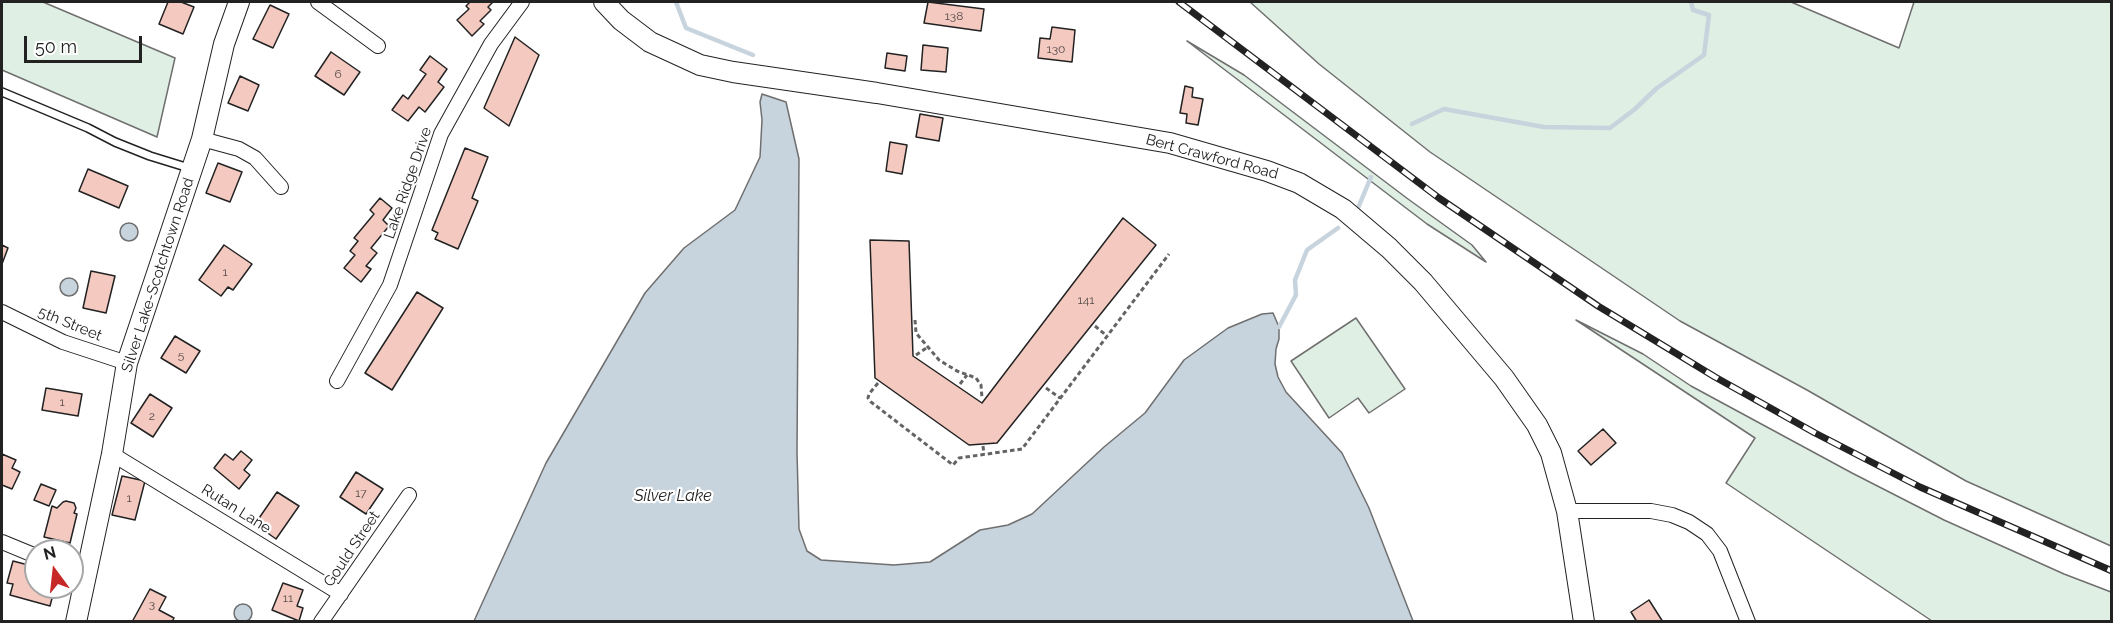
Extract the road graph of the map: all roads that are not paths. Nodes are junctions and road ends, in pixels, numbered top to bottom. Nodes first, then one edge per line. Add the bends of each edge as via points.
1 (239, 2) edge
2 (318, 2) edge
3 (522, 2) edge
4 (604, 2) edge
5 (378, 46) dead end
6 (2, 92) edge
7 (202, 139) junction
8 (192, 169) junction
9 (281, 187) dead end
10 (2, 312) edge
11 (127, 363) junction
12 (337, 381) dead end
13 (112, 454) junction
14 (409, 495) dead end
15 (1567, 511) junction
16 (2, 542) edge
17 (24, 551) edge
18 (84, 553) edge
19 (341, 594) junction
20 (79, 599) edge
21 (79, 620) edge
22 (321, 621) edge
23 (1584, 621) edge
24 (1748, 621) edge

1 - 7 street, Silver Lake-Scotchtown Road via 224,44
2 - 5 street
3 - 12 street, Lake Ridge Drive via 491,44 441,134 390,285
4 - 15 street, Bert Crawford Road via 650,42 700,65 1170,143 1299,183 1343,208 1389,248 1504,378 1537,425 1551,453
6 - 8 lane via 124,146
7 - 8 street, Silver Lake-Scotchtown Road
7 - 9 street via 239,149 255,158
8 - 11 street, Silver Lake-Scotchtown Road
10 - 11 street, 5th Street via 63,342
11 - 13 street, Silver Lake-Scotchtown Road
13 - 18 street, Silver Lake-Scotchtown Road
13 - 19 street, Rutan Lane
14 - 19 street, Gould Street
15 - 23 street, Bert Crawford Road
15 - 24 street via 1651,511 1689,522 1707,534 1720,551
16 - 17 street
19 - 22 street, Gould Street
20 - 21 street, Silver Lake-Scotchtown Road

